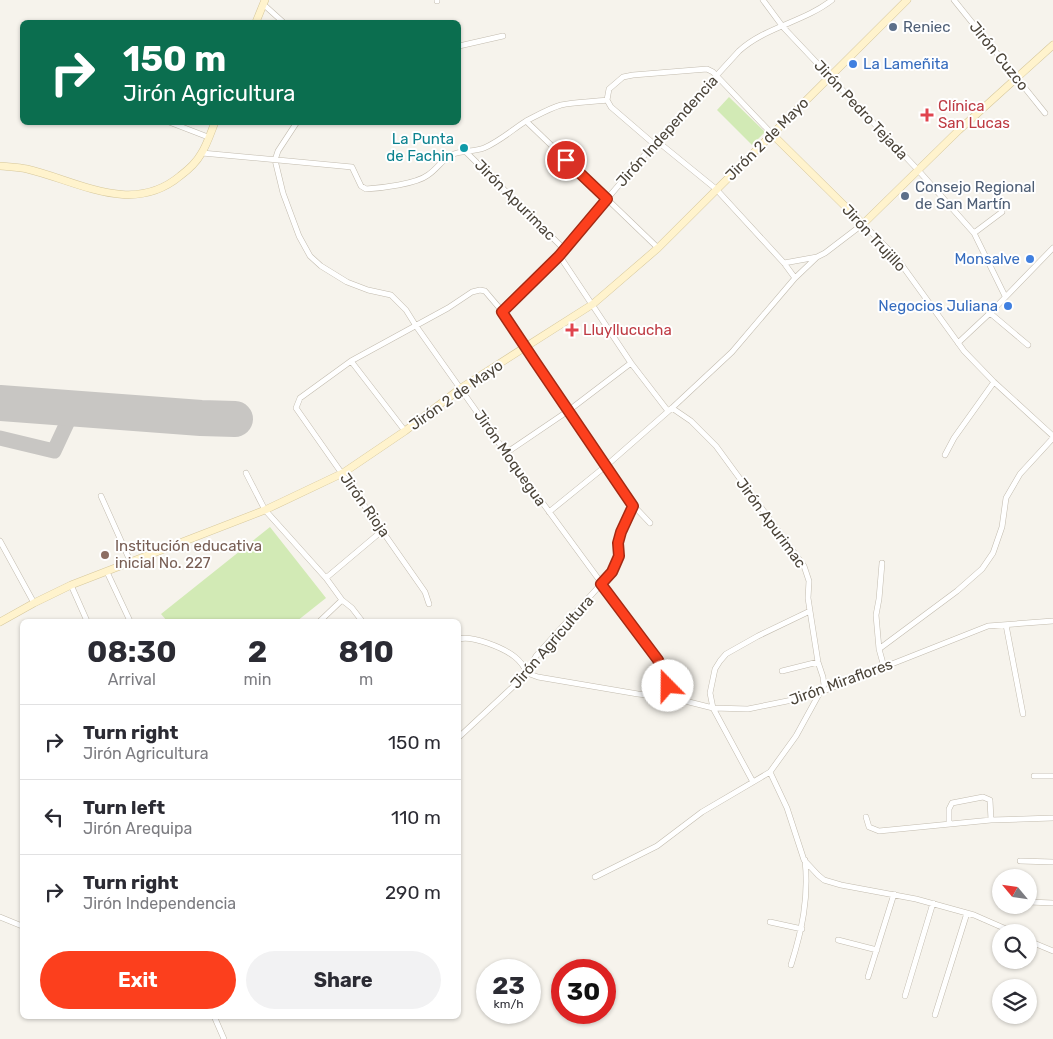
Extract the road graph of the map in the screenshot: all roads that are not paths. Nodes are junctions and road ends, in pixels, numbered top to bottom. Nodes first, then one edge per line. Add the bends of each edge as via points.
1 (763, 0) edge
2 (832, 0) edge
3 (907, 0) edge
4 (954, 0) edge
5 (264, 2) edge
6 (257, 20) edge
7 (281, 20) edge
8 (783, 27) junction
9 (503, 36) dead end
10 (1053, 45) edge
11 (461, 46) edge
12 (716, 76) junction
13 (830, 76) junction
14 (1016, 77) junction
15 (607, 100) junction
16 (1045, 113) dead end
17 (526, 121) junction
18 (177, 125) edge
19 (214, 125) edge
20 (295, 125) edge
21 (772, 134) junction
22 (208, 137) junction
23 (656, 143) junction
24 (465, 151) junction
25 (202, 153) junction
26 (275, 160) junction
27 (0, 166) edge
28 (918, 170) junction
29 (716, 189) junction
30 (607, 199) junction
31 (1002, 212) dead end
32 (863, 224) junction
33 (974, 233) junction
34 (658, 248) junction
35 (1053, 248) edge
36 (564, 249) junction
37 (559, 256) junction
38 (816, 257) junction
39 (784, 263) junction
40 (795, 278) junction
41 (1005, 296) junction
42 (593, 304) junction
43 (502, 312) junction
44 (990, 313) junction
45 (416, 326) junction
46 (958, 342) junction
47 (1028, 345) dead end
48 (525, 347) junction
49 (351, 362) junction
50 (631, 363) junction
51 (994, 382) junction
52 (461, 388) junction
53 (670, 410) junction
54 (568, 411) junction
55 (405, 431) junction
56 (1053, 437) edge
57 (506, 453) junction
58 (945, 455) dead end
59 (607, 465) junction
60 (246, 473) dead end
61 (343, 473) junction
62 (101, 496) dead end
63 (633, 506) junction
64 (265, 510) junction
65 (549, 512) junction
66 (650, 523) dead end
67 (383, 530) junction
68 (0, 541) edge
69 (131, 563) junction
70 (882, 563) dead end
71 (107, 572) junction
72 (326, 578) junction
73 (601, 584) junction
74 (71, 585) junction
75 (342, 600) junction
76 (34, 603) junction
77 (429, 604) dead end
78 (810, 611) junction
79 (86, 619) edge
80 (129, 619) edge
81 (322, 619) edge
82 (360, 619) edge
83 (1053, 620) edge
84 (0, 622) edge
85 (1006, 625) junction
86 (461, 639) edge
87 (878, 649) junction
88 (818, 662) junction
89 (884, 667) junction
90 (782, 671) dead end
91 (526, 673) junction
92 (821, 692) junction
93 (672, 698) junction
94 (713, 708) junction
95 (1023, 714) dead end
96 (461, 735) edge
97 (770, 772) junction
98 (1034, 776) dead end
99 (1053, 776) edge
100 (753, 782) junction
101 (866, 817) dead end
102 (1053, 818) edge
103 (992, 820) junction
104 (950, 823) junction
105 (804, 860) junction
106 (1020, 861) dead end
107 (1053, 862) edge
108 (818, 875) junction
109 (595, 877) dead end
110 (807, 883) junction
111 (894, 894) junction
112 (1038, 902) edge
113 (1053, 903) edge
114 (934, 904) junction
115 (967, 913) junction
116 (0, 918) edge
117 (770, 922) dead end
118 (994, 924) edge
119 (20, 925) edge
120 (802, 929) junction
121 (838, 940) dead end
122 (1037, 944) edge
123 (876, 950) junction
124 (1053, 951) edge
125 (791, 965) dead end
126 (868, 977) dead end
127 (905, 996) dead end
128 (935, 1015) dead end
129 (215, 1019) edge
130 (224, 1039) edge

1 - 8 street, Jirón Pedro Tejada
2 - 8 street, Jirón Independencia
3 - 13 main road, Jirón 2 de Mayo
4 - 14 street, Jirón Cuzco
5 - 6 main road
5 - 7 street
8 - 12 street, Jirón Independencia via 752,40
8 - 13 street, Jirón Pedro Tejada
9 - 11 street
10 - 14 main road
12 - 15 street, Jirón Trujillo via 707,69 623,77 609,89
12 - 21 street, Jirón Trujillo
12 - 23 street, Jirón Independencia
13 - 21 main road, Jirón 2 de Mayo
13 - 28 street, Jirón Pedro Tejada
14 - 16 street, Jirón Cuzco
14 - 28 main road
15 - 17 street via 561,105
15 - 23 street via 611,107
17 - 24 street via 485,148
17 - 30 street
18 - 22 street
19 - 22 main road
20 - 26 street
21 - 29 main road, Jirón 2 de Mayo
21 - 32 main road, Jirón Trujillo
22 - 25 main road
23 - 29 street
23 - 30 street, Jirón Independencia
24 - 26 street via 444,160 427,176 402,184 366,189 361,186 352,167
24 - 36 street, Jirón Apurimac
25 - 26 street
25 - 27 main road via 173,182 137,195 104,192 26,169
26 - 45 street, Jirón Moquegua via 283,193 310,256 347,282 391,294
28 - 32 main road
28 - 33 street, Jirón Pedro Tejada
29 - 34 main road, Jirón 2 de Mayo
29 - 39 street
30 - 34 street
30 - 36 street, Jirón Independencia
31 - 33 street
32 - 38 street
32 - 46 street, Jirón Trujillo via 896,257
33 - 41 street, Jirón Pedro Tejada
34 - 42 main road, Jirón 2 de Mayo
35 - 41 street
36 - 37 street, Jirón Independencia
37 - 42 street, Jirón Apurimac
37 - 43 street, Jirón Independencia
38 - 39 street
38 - 40 street
39 - 40 street
40 - 53 street via 732,352
41 - 44 street
42 - 48 main road, Jirón 2 de Mayo
42 - 50 street, Jirón Apurimac
43 - 45 street via 485,291 480,290
43 - 48 street
44 - 46 street
44 - 47 street
45 - 49 street
45 - 52 street, Jirón Moquegua
46 - 51 street, Jirón Trujillo
48 - 52 main road, Jirón 2 de Mayo
48 - 54 street
49 - 55 street
49 - 61 street, Jirón Rioja via 300,398 296,408
50 - 53 street, Jirón Apurimac
50 - 54 street
51 - 56 street, Jirón Trujillo
51 - 58 street
52 - 55 main road, Jirón 2 de Mayo
52 - 57 street, Jirón Moquegua
53 - 59 street
53 - 78 street, Jirón Apurimac via 691,421 716,446 804,566 809,582
54 - 57 street
54 - 59 street
55 - 61 main road, Jirón 2 de Mayo
56 - 87 street via 1020,474 1006,498 1002,527 982,569 958,591
57 - 65 street, Jirón Moquegua
59 - 63 street
59 - 65 street
60 - 64 street
61 - 64 main road, Jirón 2 de Mayo
61 - 67 street, Jirón Rioja
62 - 69 street
63 - 66 street
63 - 73 street, Jirón Agricultura via 621,532 619,556 612,572
64 - 69 main road, Jirón 2 de Mayo
64 - 72 street
65 - 73 street, Jirón Moquegua
67 - 72 street
67 - 77 street, Jirón Rioja via 425,592
68 - 76 street
69 - 71 main road, Jirón 2 de Mayo
70 - 87 street via 876,615
71 - 74 main road, Jirón 2 de Mayo
71 - 80 street
72 - 75 street
73 - 91 street, Jirón Agricultura via 536,656
73 - 93 street, Jirón Moquegua via 658,660
74 - 76 main road, Jirón 2 de Mayo
74 - 79 street
75 - 81 street
75 - 82 street
76 - 84 main road, Jirón 2 de Mayo
78 - 88 street, Jirón Apurimac
78 - 94 street via 758,636 720,660 711,682
83 - 85 street, Jirón Miraflores
85 - 89 street, Jirón Miraflores via 988,626
85 - 95 street
86 - 91 street via 474,638 510,654 523,665
87 - 89 street
88 - 90 street
88 - 92 street, Jirón Apurimac via 824,677
89 - 92 street, Jirón Miraflores
91 - 93 street, Jirón Miraflores
91 - 96 street, Jirón Agricultura
92 - 94 street, Jirón Miraflores via 748,709
92 - 97 street via 796,736
93 - 94 street, Jirón Miraflores
94 - 100 street
97 - 100 street
97 - 105 street via 787,808
98 - 99 street
100 - 109 street via 702,812 657,846
101 - 104 street via 869,827 876,830
102 - 103 street
103 - 104 street
103 - 104 street via 990,800 983,797 952,802
105 - 108 street
105 - 110 street
106 - 107 street
108 - 110 street
108 - 111 street via 841,885
110 - 120 street
111 - 114 street
111 - 123 street
112 - 113 street
114 - 115 street
114 - 127 street
115 - 118 street
115 - 128 street
116 - 119 street
117 - 120 street
120 - 125 street
121 - 123 street
122 - 124 street
123 - 126 street
129 - 130 street

